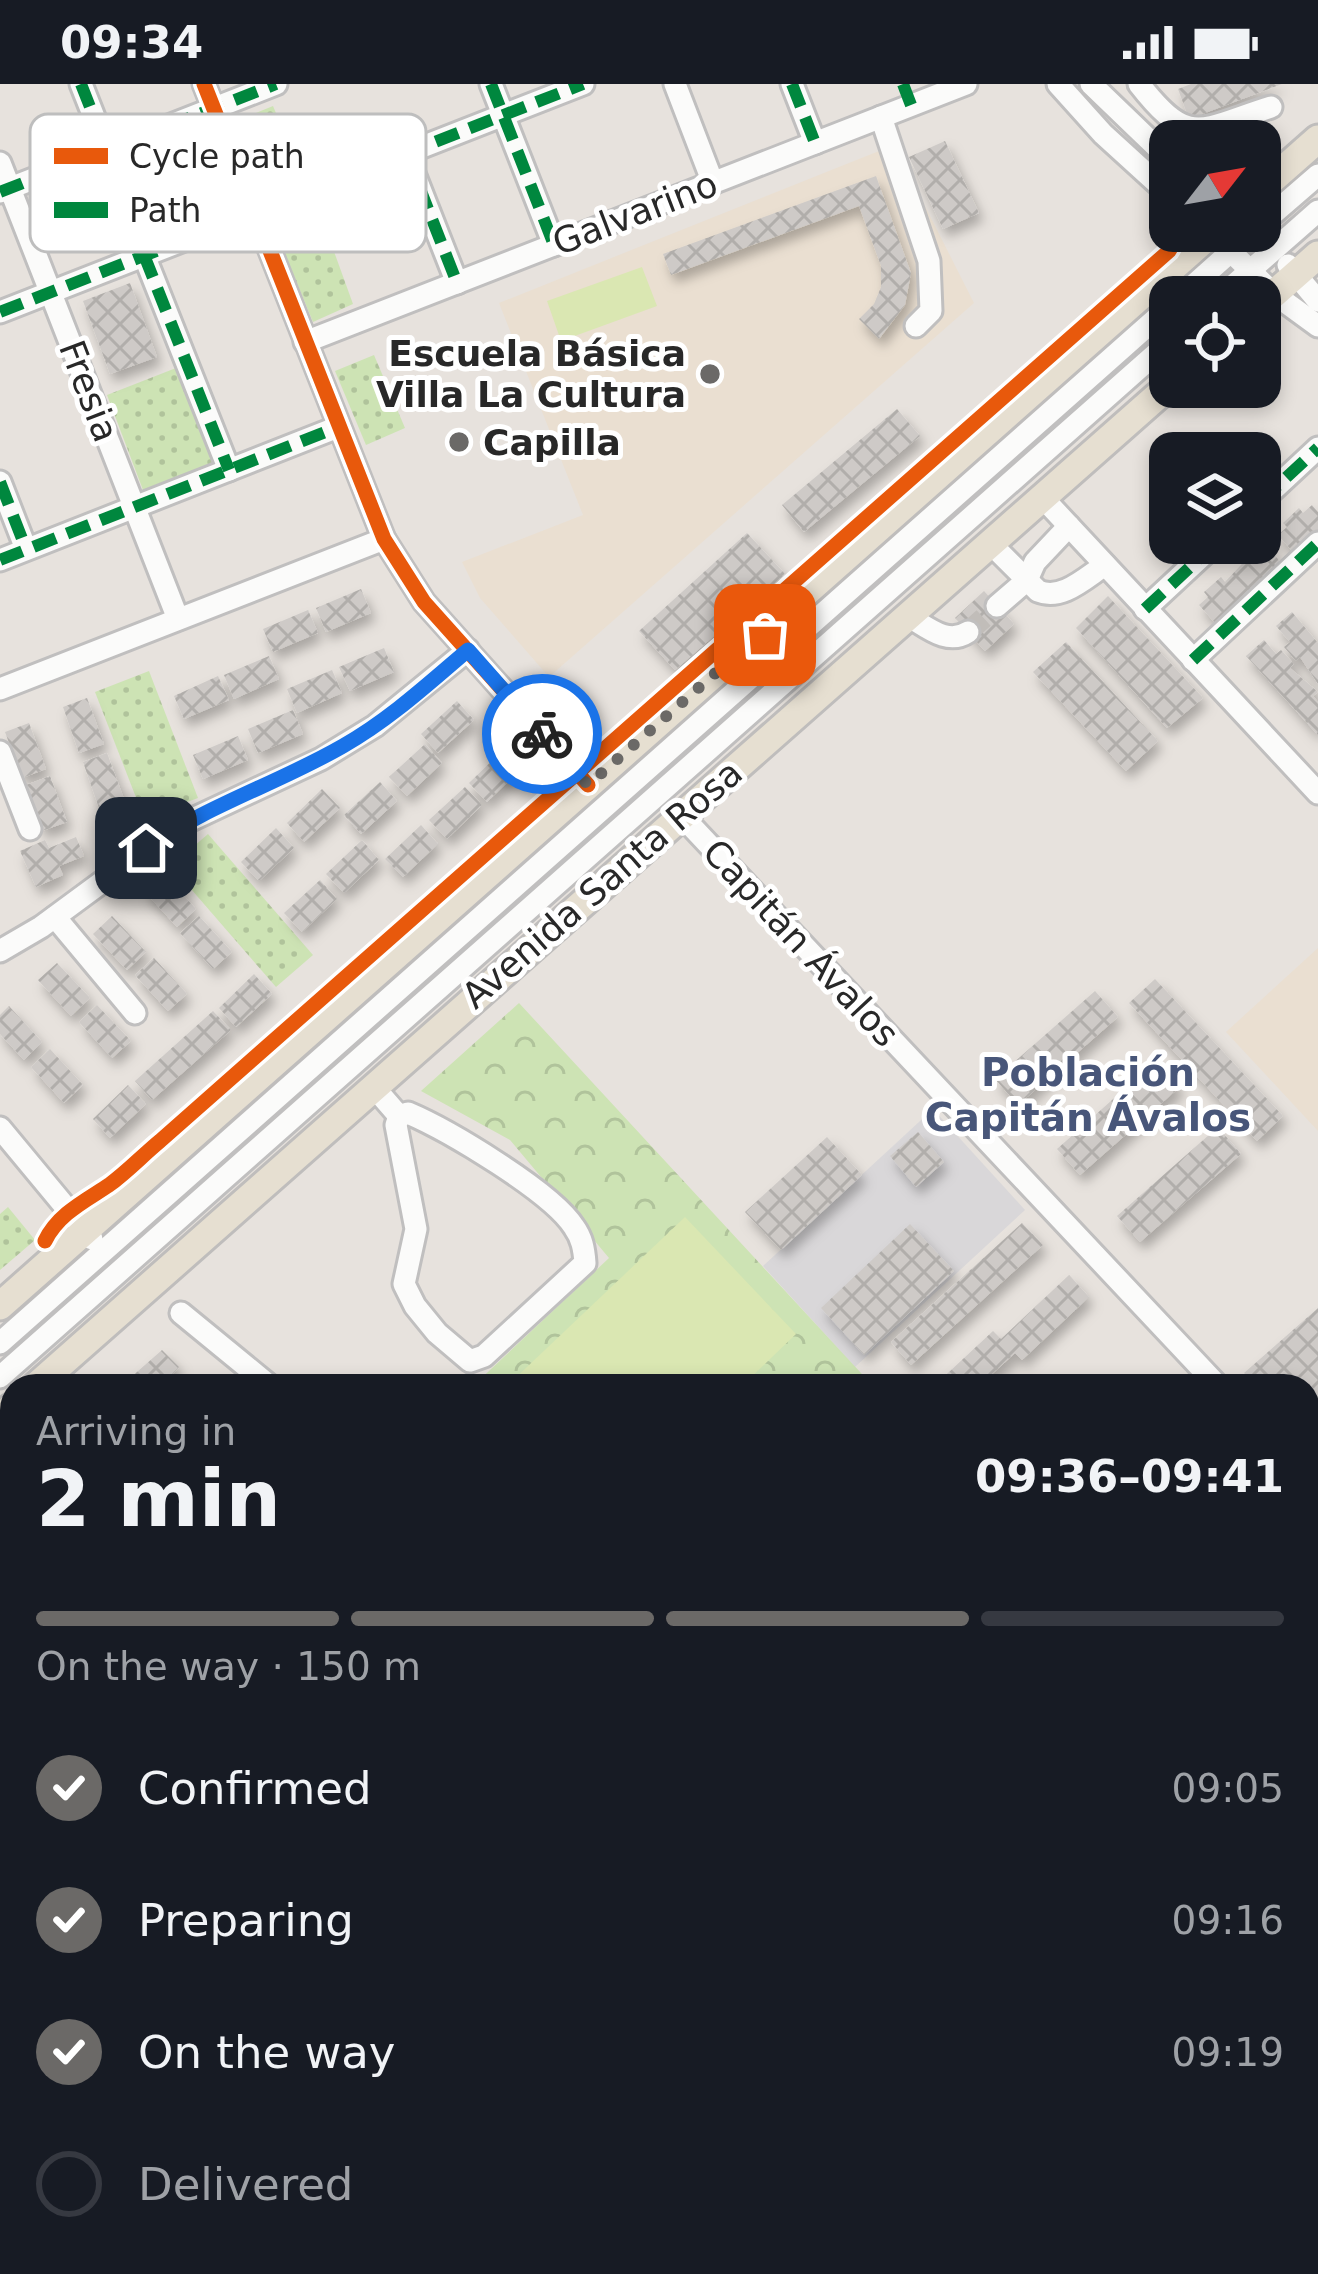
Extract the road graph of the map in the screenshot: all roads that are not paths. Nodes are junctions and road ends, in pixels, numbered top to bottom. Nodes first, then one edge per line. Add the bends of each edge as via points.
1 (81, 84) edge
2 (204, 84) edge
3 (276, 84) edge
4 (491, 84) edge
5 (583, 84) edge
6 (675, 84) edge
7 (792, 84) edge
8 (966, 84) edge
9 (1058, 84) edge
10 (1090, 84) edge
11 (1139, 84) edge
12 (907, 95) edge
13 (1271, 107) dead end
14 (214, 108) junction
15 (93, 114) edge
16 (199, 114) edge
17 (216, 114) edge
18 (503, 115) junction
19 (881, 117) junction
20 (1149, 140) edge
21 (1318, 140) edge
22 (815, 143) junction
23 (426, 145) edge
24 (0, 163) edge
25 (1281, 172) edge
26 (1318, 175) edge
27 (1149, 176) edge
28 (713, 183) junction
29 (5, 190) edge
30 (426, 203) edge
31 (1281, 207) edge
32 (1318, 211) edge
33 (554, 244) junction
34 (1281, 244) edge
35 (30, 247) edge
36 (32, 252) edge
37 (152, 252) edge
38 (270, 252) edge
39 (1200, 252) edge
40 (1232, 252) edge
41 (1272, 252) edge
42 (1276, 252) edge
43 (144, 255) junction
44 (1308, 264) edge
45 (1250, 271) junction
46 (1244, 276) edge
47 (1253, 276) edge
48 (458, 283) junction
49 (1281, 288) edge
50 (50, 292) junction
51 (1318, 301) edge
52 (1281, 307) edge
53 (0, 312) edge
54 (1149, 325) edge
55 (916, 326) dead end
56 (1318, 326) edge
57 (305, 342) junction
58 (1149, 360) edge
59 (1149, 403) edge
60 (338, 428) junction
61 (1318, 448) edge
62 (229, 470) junction
63 (0, 482) edge
64 (1281, 482) edge
65 (1042, 497) junction
66 (134, 507) junction
67 (934, 514) junction
68 (1069, 526) junction
69 (383, 539) junction
70 (990, 543) junction
71 (1318, 543) edge
72 (26, 550) junction
73 (0, 560) edge
74 (1193, 564) edge
75 (1105, 566) junction
76 (1027, 580) junction
77 (997, 606) tunnel mouth
78 (1145, 609) junction
79 (908, 616) junction
80 (178, 619) junction
81 (968, 632) dead end
82 (745, 647) junction
83 (468, 650) junction
84 (1193, 660) junction
85 (0, 688) edge
86 (0, 752) edge
87 (588, 785) junction
88 (1318, 793) edge
89 (680, 814) junction
90 (30, 829) dead end
91 (55, 917) junction
92 (0, 952) edge
93 (135, 1012) dead end
94 (373, 1086) junction
95 (399, 1116) junction
96 (0, 1129) edge
97 (94, 1242) junction
98 (130, 1282) junction
99 (0, 1306) edge
100 (181, 1313) dead end
101 (0, 1343) edge
102 (4, 1374) edge
103 (47, 1374) edge
104 (256, 1374) edge
105 (1207, 1374) edge

1 - 15 street
2 - 14 street
3 - 14 street
4 - 18 street
5 - 18 street
6 - 28 street
7 - 22 street
8 - 12 street, Galvarino
9 - 27 street
10 - 20 street
11 - 13 street via 1171,122 1190,129
12 - 19 street, Galvarino
14 - 16 street
14 - 17 street
18 - 23 street
18 - 33 street
19 - 22 street, Galvarino
19 - 55 street via 929,261 931,311
21 - 25 main road
22 - 28 street, Galvarino
24 - 29 street, Fresia
26 - 31 street
28 - 33 street, Galvarino
29 - 35 street, Fresia
30 - 48 street
32 - 34 street
33 - 48 street, Galvarino
36 - 50 street, Fresia
37 - 43 street
38 - 57 street
39 - 82 main road
40 - 45 street
41 - 45 street
42 - 44 street
43 - 50 street
43 - 62 street
44 - 49 main road
44 - 51 street
45 - 46 street
45 - 47 street
48 - 57 street, Galvarino
50 - 53 street
50 - 66 street, Fresia
52 - 56 street
54 - 67 street
57 - 60 street
58 - 98 street
59 - 65 main road, Avenida Santa Rosa
60 - 62 street
60 - 69 street
61 - 64 street
62 - 66 street
63 - 72 street
65 - 68 street
65 - 70 main road, Avenida Santa Rosa
66 - 72 street
66 - 80 street, Fresia
67 - 82 street
67 - 97 street
68 - 75 street
68 - 76 street
69 - 80 street
69 - 83 street
70 - 76 street
70 - 79 main road, Avenida Santa Rosa
71 - 84 street
72 - 73 street
74 - 78 street
75 - 76 street via 1054,595
75 - 78 street
76 - 77 street
78 - 84 street
79 - 81 street via 946,638
79 - 89 main road, Avenida Santa Rosa
80 - 85 street
82 - 87 main road
83 - 87 street
83 - 91 street via 348,744 178,826
84 - 88 street
86 - 90 street
87 - 97 main road
89 - 94 main road, Avenida Santa Rosa
89 - 105 street, Capitán Ávalos
91 - 92 street
91 - 93 street
94 - 95 street
94 - 98 main road, Avenida Santa Rosa
95 - 95 street via 416,1229 404,1284 437,1333 470,1361 585,1263 584,1251 571,1221 517,1178 435,1125
96 - 97 street
97 - 98 street
97 - 99 main road
97 - 101 street
98 - 102 street
98 - 103 main road, Avenida Santa Rosa
100 - 104 street

